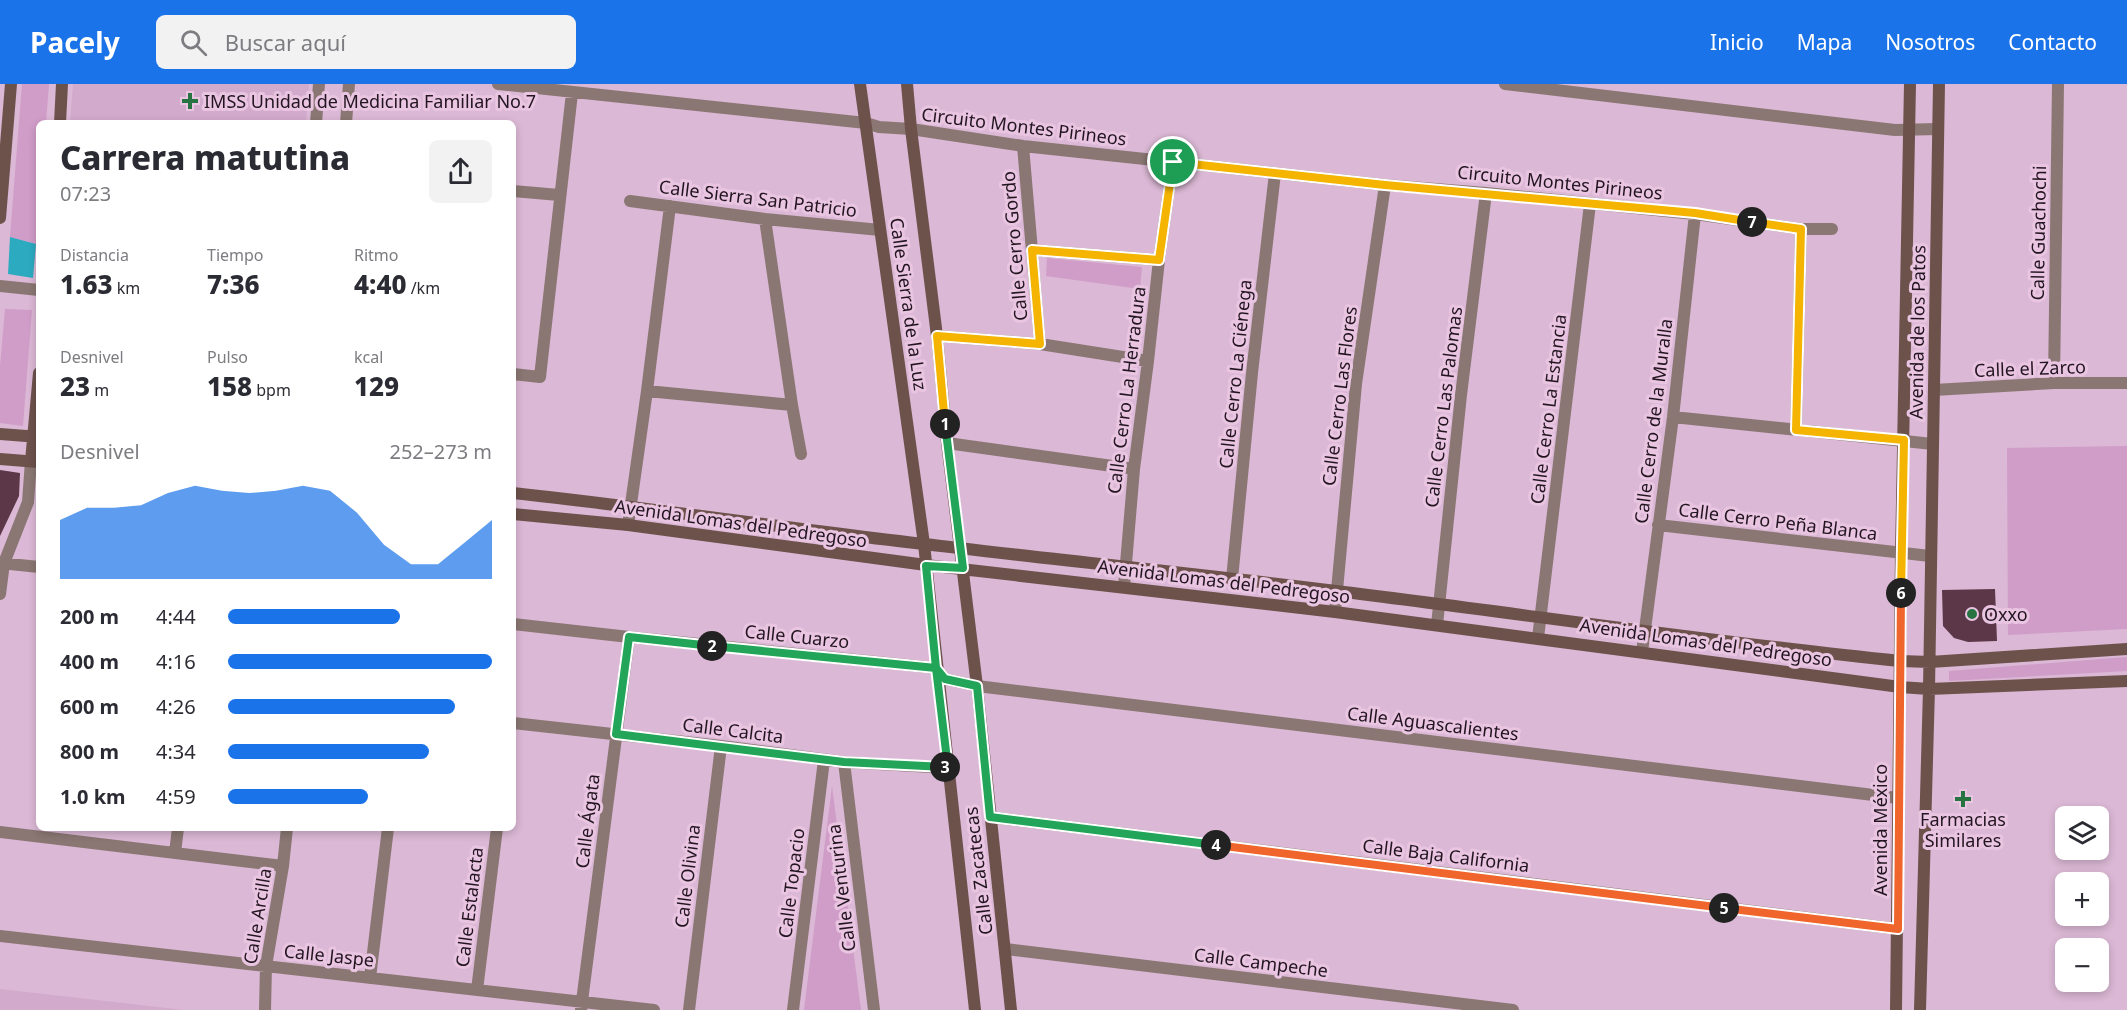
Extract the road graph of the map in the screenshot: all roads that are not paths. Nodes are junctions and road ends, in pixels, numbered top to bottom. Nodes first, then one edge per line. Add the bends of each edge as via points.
1 (11, 84) edge
2 (62, 84) edge
3 (319, 84) edge
4 (349, 84) edge
5 (498, 84) edge
6 (860, 84) edge
7 (907, 84) edge
8 (1505, 84) edge
9 (1910, 84) edge
10 (1939, 84) edge
11 (2058, 84) edge
12 (572, 93) junction
13 (60, 120) edge
14 (316, 120) edge
15 (346, 120) edge
16 (866, 123) junction
17 (907, 129) junction
18 (1910, 129) junction
19 (1938, 129) junction
20 (1023, 146) junction
21 (1173, 162) junction
22 (1275, 173) junction
23 (1385, 185) junction
24 (516, 191) edge
25 (1486, 193) junction
26 (559, 195) junction
27 (630, 201) dead end
28 (1590, 204) junction
29 (670, 206) junction
30 (1695, 213) junction
31 (0, 218) edge
32 (765, 219) junction
33 (1801, 229) junction
34 (1832, 229) dead end
35 (880, 231) junction
36 (1032, 250) junction
37 (1159, 260) junction
38 (0, 286) edge
39 (36, 290) edge
40 (937, 336) junction
41 (1040, 344) junction
42 (1148, 361) junction
43 (516, 374) edge
44 (2054, 383) junction
45 (2127, 384) edge
46 (1934, 390) junction
47 (647, 391) junction
48 (792, 405) junction
49 (1673, 417) junction
50 (1796, 430) junction
51 (0, 434) edge
52 (36, 436) edge
53 (1904, 440) junction
54 (947, 442) junction
55 (1933, 444) junction
56 (801, 454) dead end
57 (0, 459) edge
58 (35, 462) edge
59 (1134, 469) junction
60 (516, 493) edge
61 (631, 506) junction
62 (516, 514) edge
63 (628, 525) junction
64 (1658, 525) junction
65 (924, 544) junction
66 (957, 548) junction
67 (1901, 554) junction
68 (1930, 556) junction
69 (2, 563) edge
70 (926, 566) junction
71 (1126, 566) junction
72 (36, 567) edge
73 (958, 568) junction
74 (1232, 579) junction
75 (1124, 587) junction
76 (1337, 591) junction
77 (0, 594) edge
78 (1439, 605) junction
79 (1335, 612) junction
80 (1541, 619) junction
81 (516, 624) edge
82 (1437, 625) junction
83 (1644, 632) junction
84 (629, 637) junction
85 (1538, 638) junction
86 (2127, 649) edge
87 (1642, 651) junction
88 (1900, 661) junction
89 (1930, 662) junction
90 (936, 668) junction
91 (2127, 681) edge
92 (977, 686) junction
93 (1900, 687) junction
94 (1929, 689) junction
95 (516, 723) edge
96 (616, 734) junction
97 (721, 746) junction
98 (824, 760) junction
99 (844, 762) junction
100 (948, 768) junction
101 (1898, 798) junction
102 (990, 817) junction
103 (178, 831) edge
104 (287, 831) edge
105 (388, 831) edge
106 (497, 831) edge
107 (0, 832) edge
108 (73, 834) edge
109 (175, 853) junction
110 (283, 866) junction
111 (1898, 929) junction
112 (0, 936) edge
113 (1006, 949) junction
114 (266, 966) junction
115 (370, 978) junction
116 (477, 990) junction
117 (581, 1006) edge
118 (265, 1010) edge
119 (654, 1010) edge
120 (689, 1010) edge
121 (793, 1010) edge
122 (874, 1010) edge
123 (975, 1010) edge
124 (1011, 1010) edge
125 (1513, 1010) edge
126 (1896, 1010) edge
127 (1920, 1010) edge

1 - 31 street
2 - 13 street
3 - 14 street
4 - 15 street
5 - 12 street, Circuito Montes Pirineos
6 - 16 street, Calle Sierra de la Luz
7 - 17 street, Calle Sierra de la Luz
8 - 18 street
9 - 18 street, Avenida de los Patos
10 - 19 street, Avenida de los Patos
11 - 44 street, Calle Guachochi
12 - 16 street, Circuito Montes Pirineos
12 - 26 street
16 - 17 street, Circuito Montes Pirineos
16 - 35 street, Calle Sierra de la Luz
17 - 20 street, Circuito Montes Pirineos
17 - 40 street, Calle Sierra de la Luz
18 - 19 street
18 - 53 street, Avenida de los Patos
19 - 46 street, Avenida de los Patos
20 - 21 street, Circuito Montes Pirineos
20 - 36 street, Calle Cerro Gordo
21 - 22 street, Circuito Montes Pirineos
21 - 37 street, Calle Cerro La Herradura
22 - 23 street, Circuito Montes Pirineos
22 - 74 street, Calle Cerro La Ciénega
23 - 25 street, Circuito Montes Pirineos
23 - 76 street, Calle Cerro Las Flores via 1356,384
24 - 26 street
25 - 28 street, Circuito Montes Pirineos
25 - 78 street, Calle Cerro Las Palomas
26 - 43 street via 540,377
27 - 29 street, Calle Sierra San Patricio
28 - 30 street, Circuito Montes Pirineos
28 - 80 street, Calle Cerro La Estancia
29 - 32 street, Calle Sierra San Patricio
29 - 47 street
30 - 33 street, Circuito Montes Pirineos
30 - 49 street, Calle Cerro de la Muralla
32 - 35 street, Calle Sierra San Patricio
32 - 48 street
33 - 34 street, Circuito Montes Pirineos
33 - 50 street
35 - 65 street, Calle Sierra de la Luz
36 - 37 street
36 - 41 street, Calle Cerro Gordo
37 - 42 street, Calle Cerro La Herradura
38 - 39 street
40 - 41 street
40 - 54 street, Calle Sierra de la Luz
41 - 42 street
42 - 59 street, Calle Cerro La Herradura
44 - 45 street, Calle el Zarco
44 - 46 street, Calle el Zarco
46 - 55 street, Avenida de los Patos
47 - 48 street
47 - 61 street
48 - 56 street
49 - 50 street
49 - 64 street, Calle Cerro de la Muralla
50 - 53 street
51 - 52 street
52 - 58 street
53 - 55 street
53 - 67 street, Avenida de los Patos
54 - 59 street
54 - 66 street, Calle Sierra de la Luz
55 - 68 street, Avenida de los Patos
57 - 58 street
58 - 69 street via 28,502
59 - 71 street, Calle Cerro La Herradura
60 - 61 street, Avenida Lomas del Pedregoso
61 - 63 street
61 - 65 street, Avenida Lomas del Pedregoso
62 - 63 street, Avenida Lomas del Pedregoso
63 - 70 street, Avenida Lomas del Pedregoso
64 - 67 street, Calle Cerro Peña Blanca
64 - 83 street, Calle Cerro de la Muralla
65 - 66 street, Avenida Lomas del Pedregoso
65 - 70 street, Calle Sierra de la Luz
66 - 71 street, Avenida Lomas del Pedregoso
66 - 73 street, Calle Zacatecas
67 - 68 street, Calle Cerro Peña Blanca
67 - 88 street, Avenida de los Patos
68 - 89 street, Avenida de los Patos
69 - 72 street
69 - 77 street
70 - 73 street, Avenida Lomas del Pedregoso
70 - 90 street, Calle Zacatecas
71 - 74 street, Avenida Lomas del Pedregoso
71 - 75 street, Calle Cerro La Herradura
73 - 75 street, Avenida Lomas del Pedregoso
73 - 92 street, Calle Zacatecas
74 - 76 street, Avenida Lomas del Pedregoso
75 - 79 street, Avenida Lomas del Pedregoso
76 - 78 street, Avenida Lomas del Pedregoso
76 - 79 street, Calle Cerro Las Flores
78 - 80 street, Avenida Lomas del Pedregoso
78 - 82 street, Calle Cerro Las Palomas
79 - 82 street, Avenida Lomas del Pedregoso
80 - 83 street, Avenida Lomas del Pedregoso
80 - 85 street, Calle Cerro La Estancia
81 - 84 street, Calle Cuarzo
82 - 85 street, Avenida Lomas del Pedregoso
83 - 87 street, Calle Cerro de la Muralla
83 - 88 street, Avenida Lomas del Pedregoso
84 - 90 street, Calle Cuarzo
84 - 96 street, Calle Ágata
85 - 87 street, Avenida Lomas del Pedregoso
86 - 89 street, Avenida Lomas del Pedregoso
87 - 93 street, Avenida Lomas del Pedregoso
88 - 89 street, Avenida Lomas del Pedregoso
88 - 93 street, Avenida de los Patos
89 - 94 street, Avenida de los Patos
90 - 92 street, Calle Aguascalientes via 945,679
90 - 100 street, Calle Zacatecas
91 - 94 street, Avenida Lomas del Pedregoso
92 - 101 street, Calle Aguascalientes
92 - 102 street, Calle Zacatecas
93 - 94 street, Avenida Lomas del Pedregoso
93 - 101 street, Avenida México
94 - 127 street
95 - 96 street, Calle Calcita
96 - 97 street, Calle Calcita
96 - 117 street, Calle Ágata
97 - 98 street, Calle Calcita
97 - 120 street, Calle Olivina
98 - 99 street, Calle Calcita
98 - 121 street, Calle Topacio
99 - 100 street, Calle Calcita
99 - 122 street, Calle Venturina
100 - 123 street, Calle Zacatecas
101 - 111 street, Avenida México
102 - 111 street, Calle Baja California
102 - 113 street, Calle Zacatecas
103 - 109 street
104 - 110 street, Calle Arcilla
105 - 115 street
106 - 116 street, Calle Estalacta
107 - 108 street
108 - 109 street
109 - 110 street
110 - 114 street, Calle Arcilla
111 - 126 street, Avenida México
112 - 114 street, Calle Jaspe
113 - 124 street, Calle Zacatecas
113 - 125 street, Calle Campeche
114 - 115 street, Calle Jaspe
114 - 118 street, Calle Arcilla
115 - 116 street, Calle Jaspe
116 - 117 street, Calle Jaspe
117 - 119 street, Calle Jaspe

